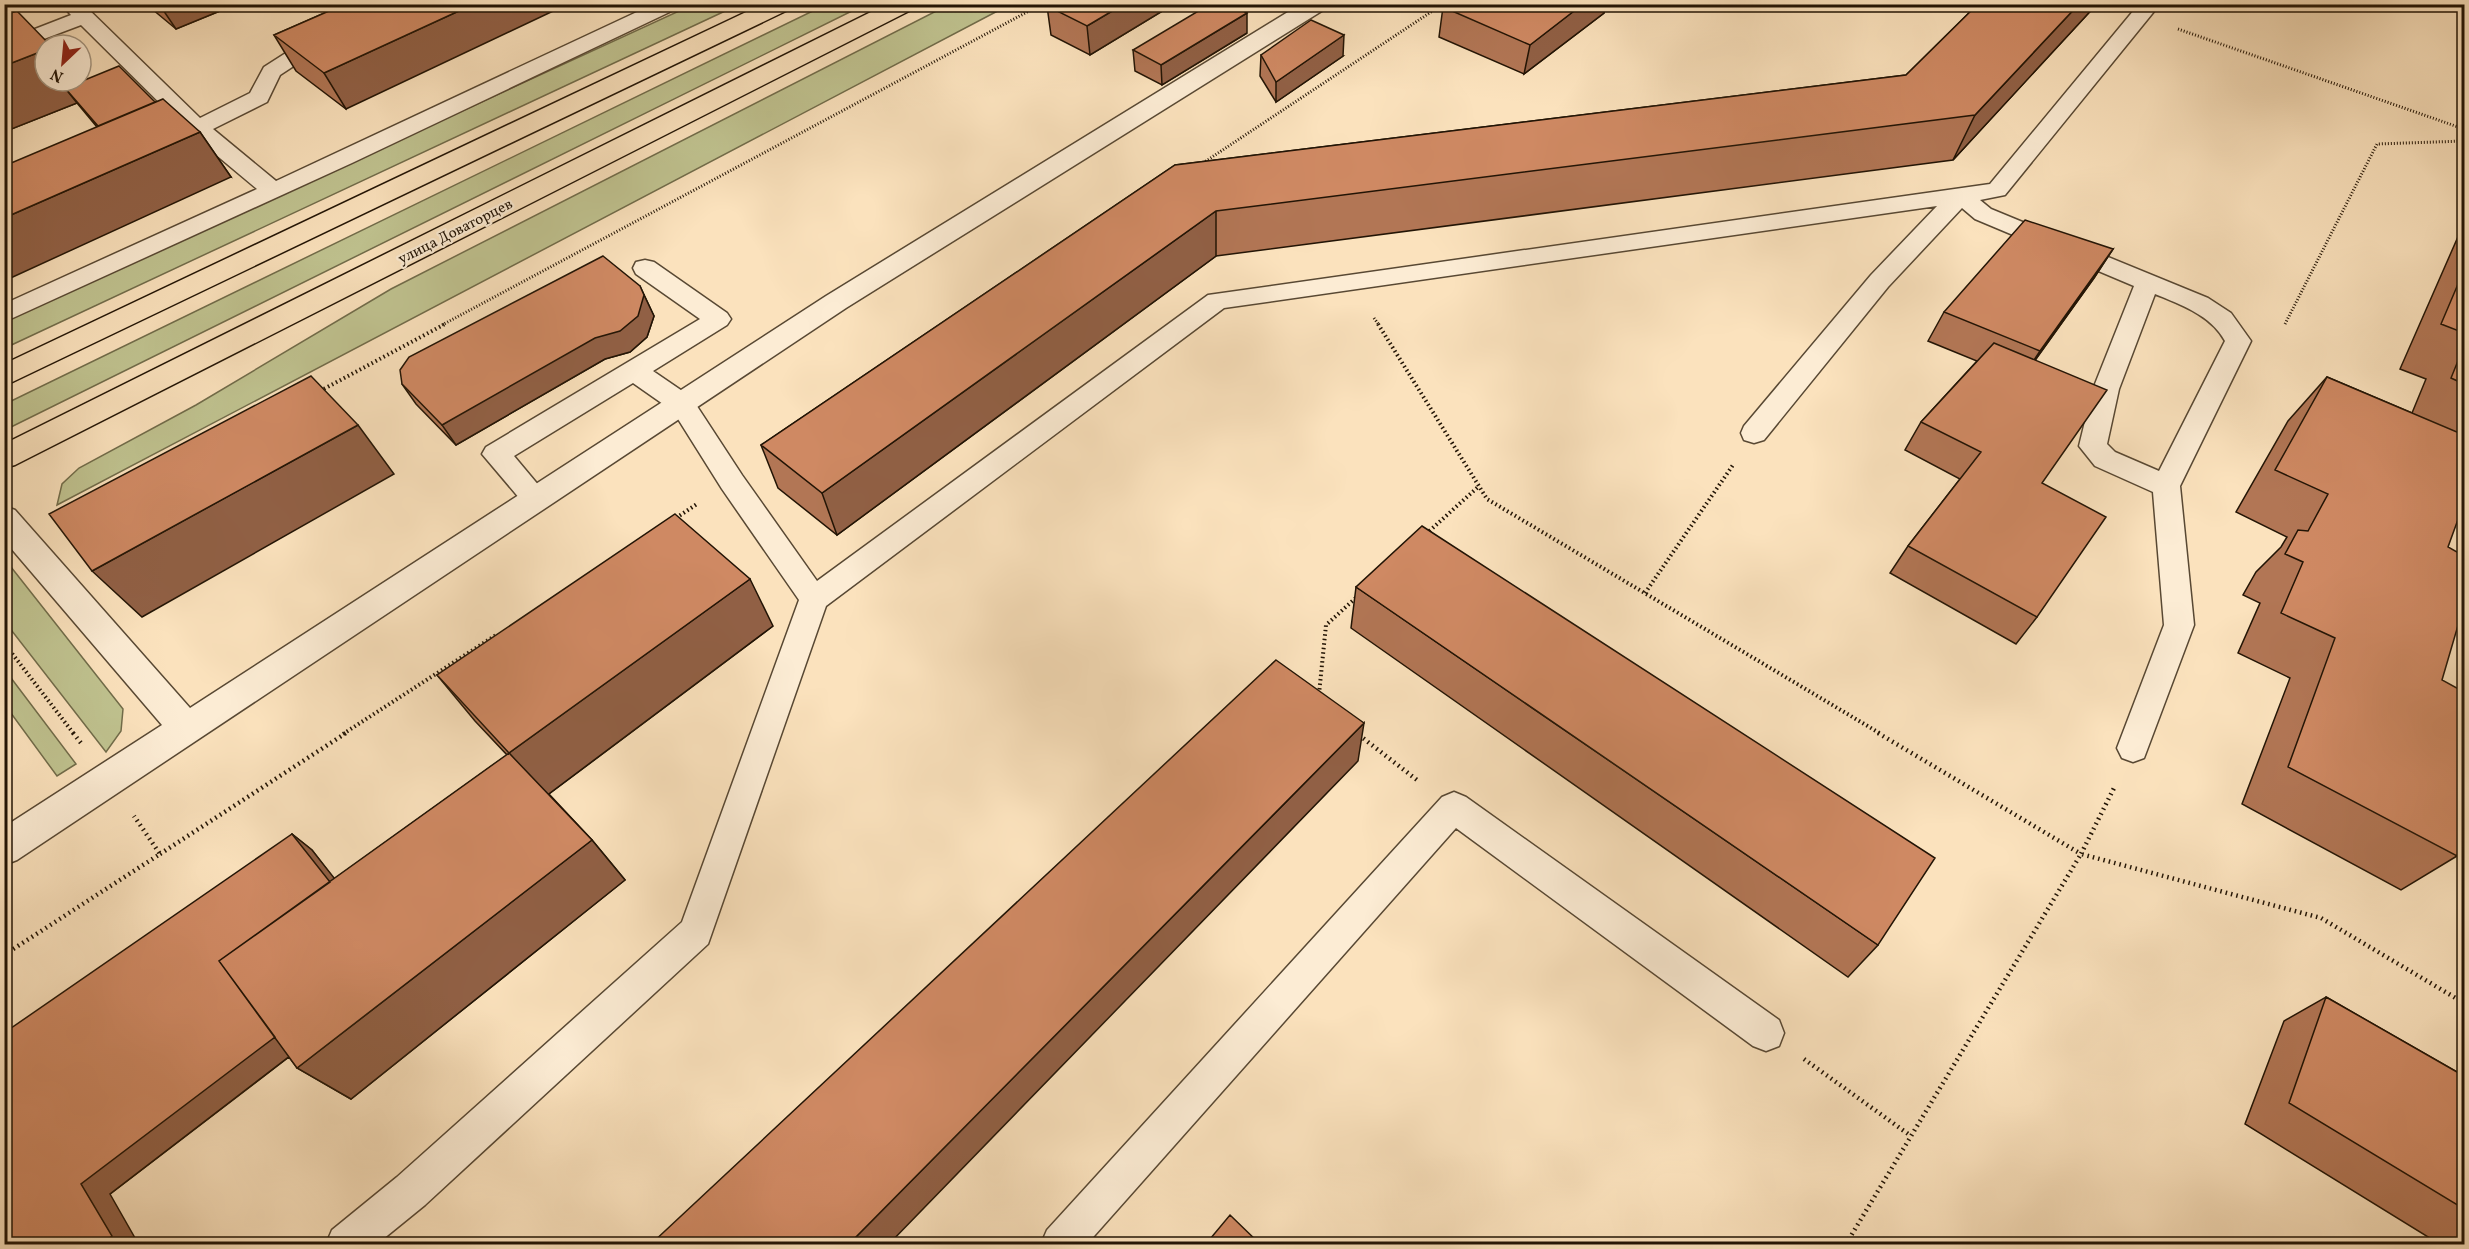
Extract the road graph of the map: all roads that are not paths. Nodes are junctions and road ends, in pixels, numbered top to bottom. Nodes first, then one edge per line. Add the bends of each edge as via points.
1 (345, 4) edge
2 (671, 4) edge
3 (782, 4) edge
4 (904, 4) edge
5 (1317, 4) edge
6 (2145, 10) edge
7 (78, 11) edge
8 (4, 48) edge
9 (198, 128) junction
10 (273, 190) junction
11 (1961, 195) junction
12 (645, 268) dead end
13 (2148, 282) junction
14 (4, 314) edge
15 (634, 371) junction
16 (4, 375) edge
17 (682, 404) junction
18 (1754, 433) road end
19 (4, 457) edge
20 (2166, 486) junction
21 (536, 499) junction
22 (4, 519) edge
23 (814, 598) junction
24 (186, 728) junction
25 (2133, 748) road end
26 (4, 848) edge
27 (1766, 1033) road end
28 (346, 1245) edge
29 (1061, 1245) edge

1 - 9 lane via 337,29 271,71 259,97
2 - 10 lane
3 - 16 main road
4 - 19 main road, улица Доваторцев
5 - 17 street via 836,302
6 - 11 lane via 1997,190
7 - 8 lane
7 - 9 lane
9 - 10 lane
10 - 14 lane
11 - 13 lane via 1983,213
11 - 18 lane via 1886,274
11 - 23 lane via 1217,301
12 - 15 lane via 718,319
13 - 20 lane via 2106,389 2093,446 2105,459
13 - 20 lane via 2219,314 2238,341
15 - 17 lane
15 - 21 lane via 495,454
17 - 21 street
17 - 23 lane
20 - 25 lane via 2180,625
21 - 24 street
22 - 24 street
23 - 28 lane via 696,932 411,1191
24 - 26 street
27 - 29 lane via 1454,807

